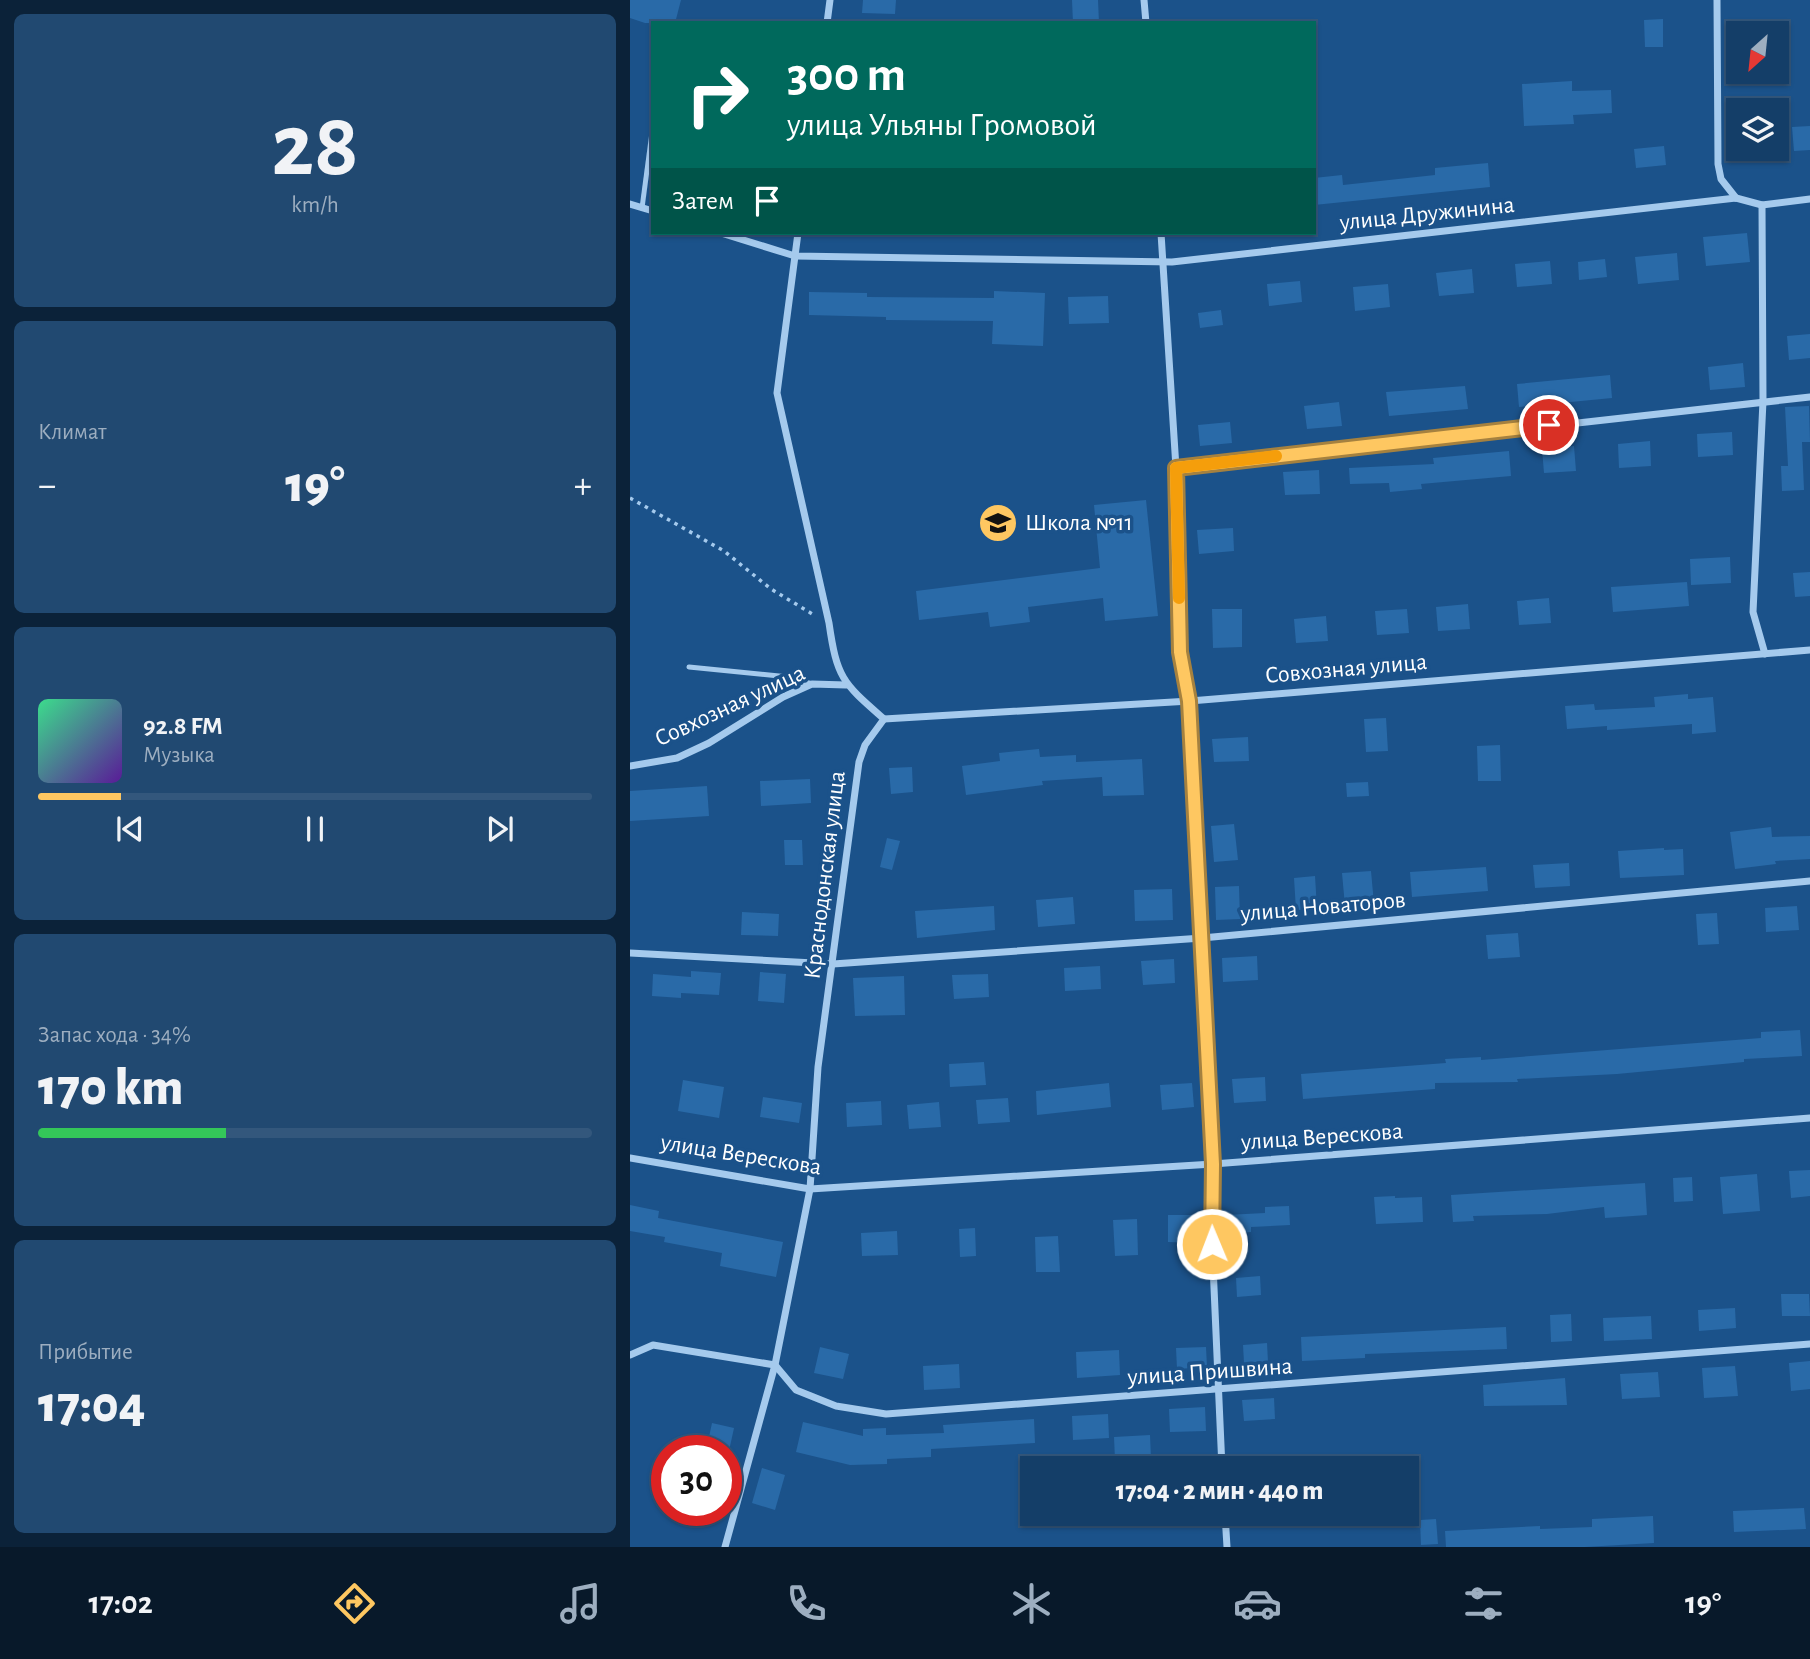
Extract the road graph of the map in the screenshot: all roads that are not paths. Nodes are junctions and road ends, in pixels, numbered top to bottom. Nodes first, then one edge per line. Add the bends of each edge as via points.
1 (830, 0) edge
2 (1144, 0) edge
3 (1717, 0) edge
4 (827, 21) edge
5 (1146, 21) edge
6 (651, 140) edge
7 (1736, 198) junction
8 (1810, 199) edge
9 (630, 204) edge
10 (1762, 205) junction
11 (642, 208) junction
12 (651, 210) edge
13 (727, 235) edge
14 (798, 235) edge
15 (1161, 235) edge
16 (795, 256) junction
17 (1163, 262) junction
18 (1810, 397) edge
19 (1763, 401) junction
20 (1176, 468) junction
21 (1810, 650) edge
22 (1765, 654) junction
23 (689, 667) dead end
24 (813, 684) junction
25 (846, 685) junction
26 (1189, 701) junction
27 (884, 719) junction
28 (630, 766) edge
29 (1810, 881) edge
30 (1202, 938) junction
31 (630, 953) edge
32 (833, 964) junction
33 (1810, 1118) edge
34 (630, 1157) edge
35 (1213, 1164) junction
36 (810, 1189) junction
37 (1810, 1345) edge
38 (630, 1355) edge
39 (775, 1365) junction
40 (1217, 1391) junction
41 (1221, 1456) edge
42 (1226, 1526) edge
43 (725, 1547) edge
44 (1227, 1547) edge

1 - 4 street
2 - 5 street
3 - 7 street via 1718,164 1721,179
6 - 11 lane
7 - 10 street, улица Дружинина
7 - 17 street, улица Дружинина
8 - 10 street, улица Дружинина
9 - 11 street
10 - 19 street
11 - 12 street
13 - 16 street, улица Дружинина
14 - 16 street
15 - 17 street
16 - 17 street, улица Дружинина
16 - 25 street via 777,393 834,662
17 - 20 street
18 - 19 street
19 - 20 street
19 - 22 street via 1753,611
20 - 26 street via 1180,652
21 - 22 street, Совхозная улица
22 - 26 street, Совхозная улица
23 - 24 lane via 789,677
24 - 25 street, Совхозная улица
24 - 28 street, Совхозная улица via 677,758
25 - 27 street
26 - 27 street, Совхозная улица
26 - 30 street
27 - 32 street, Краснодонская улица via 859,762
29 - 30 street, улица Новаторов
30 - 32 street, улица Новаторов
30 - 35 street
31 - 32 street, улица Новаторов
32 - 36 street, Краснодонская улица via 818,1067
33 - 35 street, улица Верескова
34 - 36 street, улица Верескова
35 - 36 street, улица Верескова
35 - 40 street
36 - 39 street, Краснодонская улица
37 - 40 street, улица Пришвина
38 - 39 street via 653,1345
39 - 40 street, улица Пришвина via 796,1390 836,1406 886,1414
39 - 43 street, Краснодонская улица
40 - 41 street
42 - 44 street

